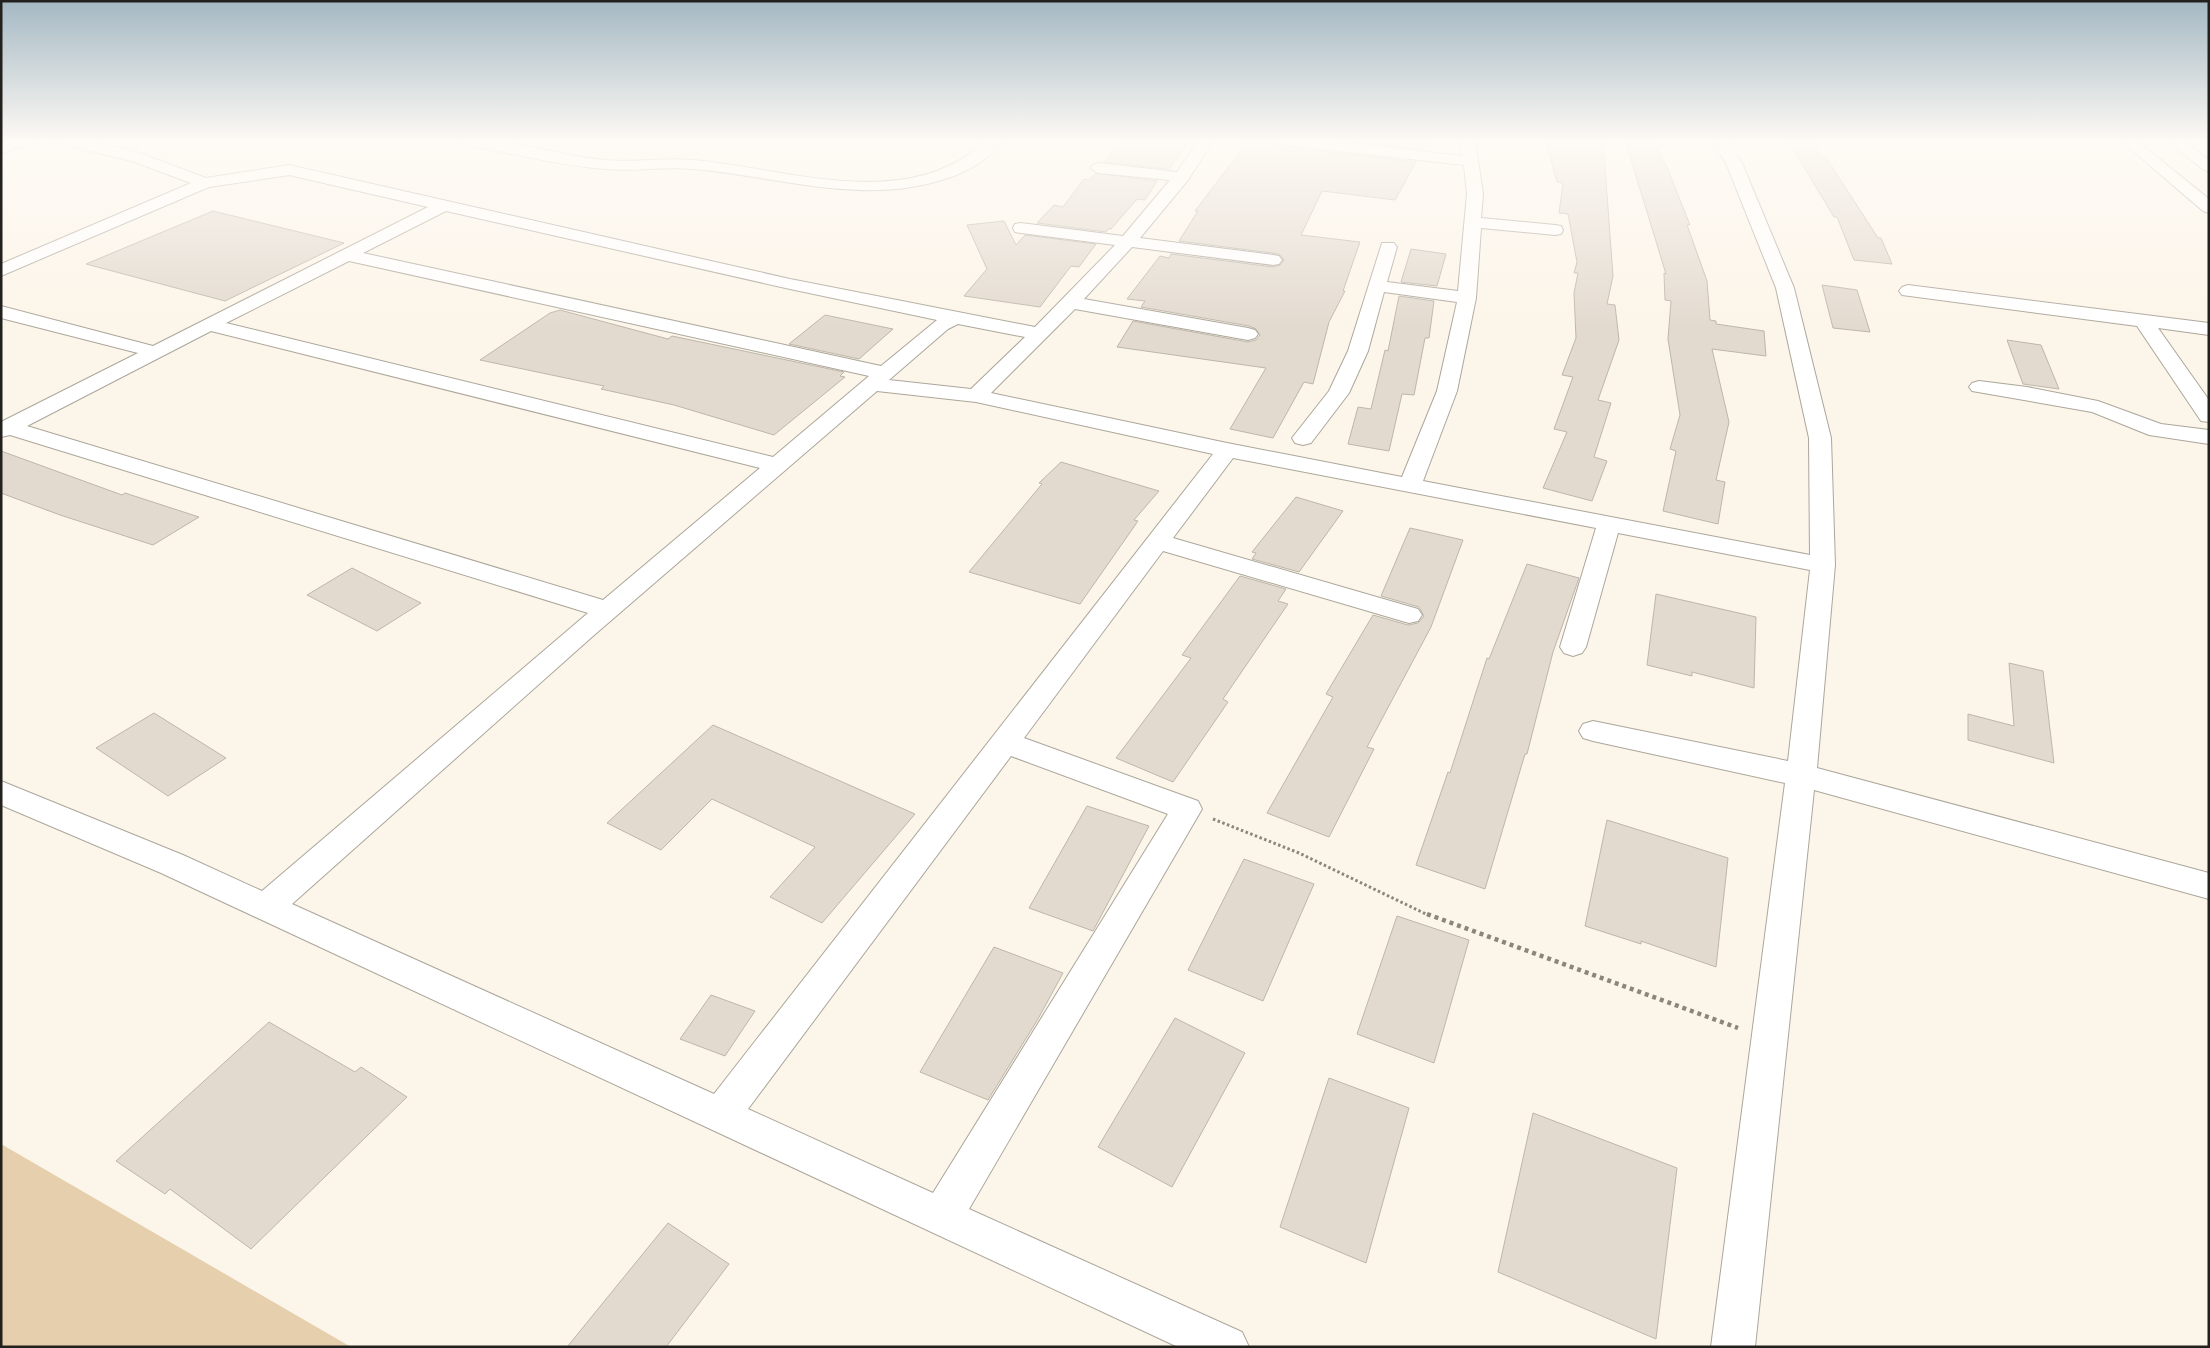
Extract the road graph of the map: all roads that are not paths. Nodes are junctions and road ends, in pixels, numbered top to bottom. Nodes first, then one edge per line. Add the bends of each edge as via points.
1 (159, 203) edge
2 (435, 203) edge
3 (1160, 203) edge
4 (1474, 203) edge
5 (1750, 203) edge
6 (444, 205) junction
7 (1473, 222) junction
8 (1021, 228) dead end
9 (1555, 230) dead end
10 (1127, 242) junction
11 (1388, 247) dead end
12 (347, 255) junction
13 (1273, 260) dead end
14 (1, 271) edge
15 (1377, 286) junction
16 (1908, 291) dead end
17 (1467, 298) junction
18 (1070, 302) junction
19 (1, 312) edge
20 (956, 318) junction
21 (2143, 321) junction
22 (209, 325) junction
23 (2209, 329) edge
24 (1040, 334) junction
25 (1248, 334) dead end
26 (155, 352) junction
27 (878, 378) junction
28 (1979, 387) dead end
29 (976, 396) junction
30 (2209, 416) edge
31 (5, 429) edge
32 (2209, 437) edge
33 (1302, 438) dead end
34 (1227, 450) junction
35 (777, 466) junction
36 (1410, 486) junction
37 (1609, 524) junction
38 (1158, 542) junction
39 (1823, 565) junction
40 (607, 610) junction
41 (1409, 615) dead end
42 (1574, 647) dead end
43 (1593, 732) dead end
44 (1005, 742) junction
45 (1802, 775) junction
46 (1, 792) edge
47 (2209, 886) edge
48 (266, 907) junction
49 (721, 1115) junction
50 (942, 1216) junction
51 (1227, 1347) edge
52 (1734, 1347) edge

1 - 14 main road
2 - 6 main road
3 - 10 main road
4 - 7 main road
5 - 39 main road via 1785,288 1820,438
6 - 12 main road
6 - 20 main road via 790,284
7 - 9 main road
7 - 17 main road
8 - 10 main road
10 - 13 main road
10 - 18 main road
11 - 15 main road
12 - 22 main road
12 - 27 main road
15 - 17 main road
15 - 33 main road via 1358,351 1339,393
16 - 21 main road
17 - 36 main road via 1446,391
18 - 24 main road
18 - 25 main road
19 - 26 main road
20 - 24 main road
20 - 27 main road via 941,325
21 - 23 main road
21 - 30 main road
22 - 26 main road
22 - 35 main road
24 - 29 main road
26 - 31 main road
27 - 29 main road
27 - 35 main road
28 - 32 main road via 2098,407 2157,430
29 - 34 main road
31 - 40 main road
34 - 36 main road
34 - 38 main road
35 - 40 main road
36 - 37 main road
37 - 39 main road
37 - 42 main road
38 - 41 main road
38 - 44 main road
39 - 45 main road
40 - 48 main road
43 - 45 main road
44 - 49 main road
44 - 50 main road via 1186,809
45 - 47 main road
45 - 52 main road
46 - 48 main road
48 - 49 main road
49 - 50 main road
50 - 51 main road

